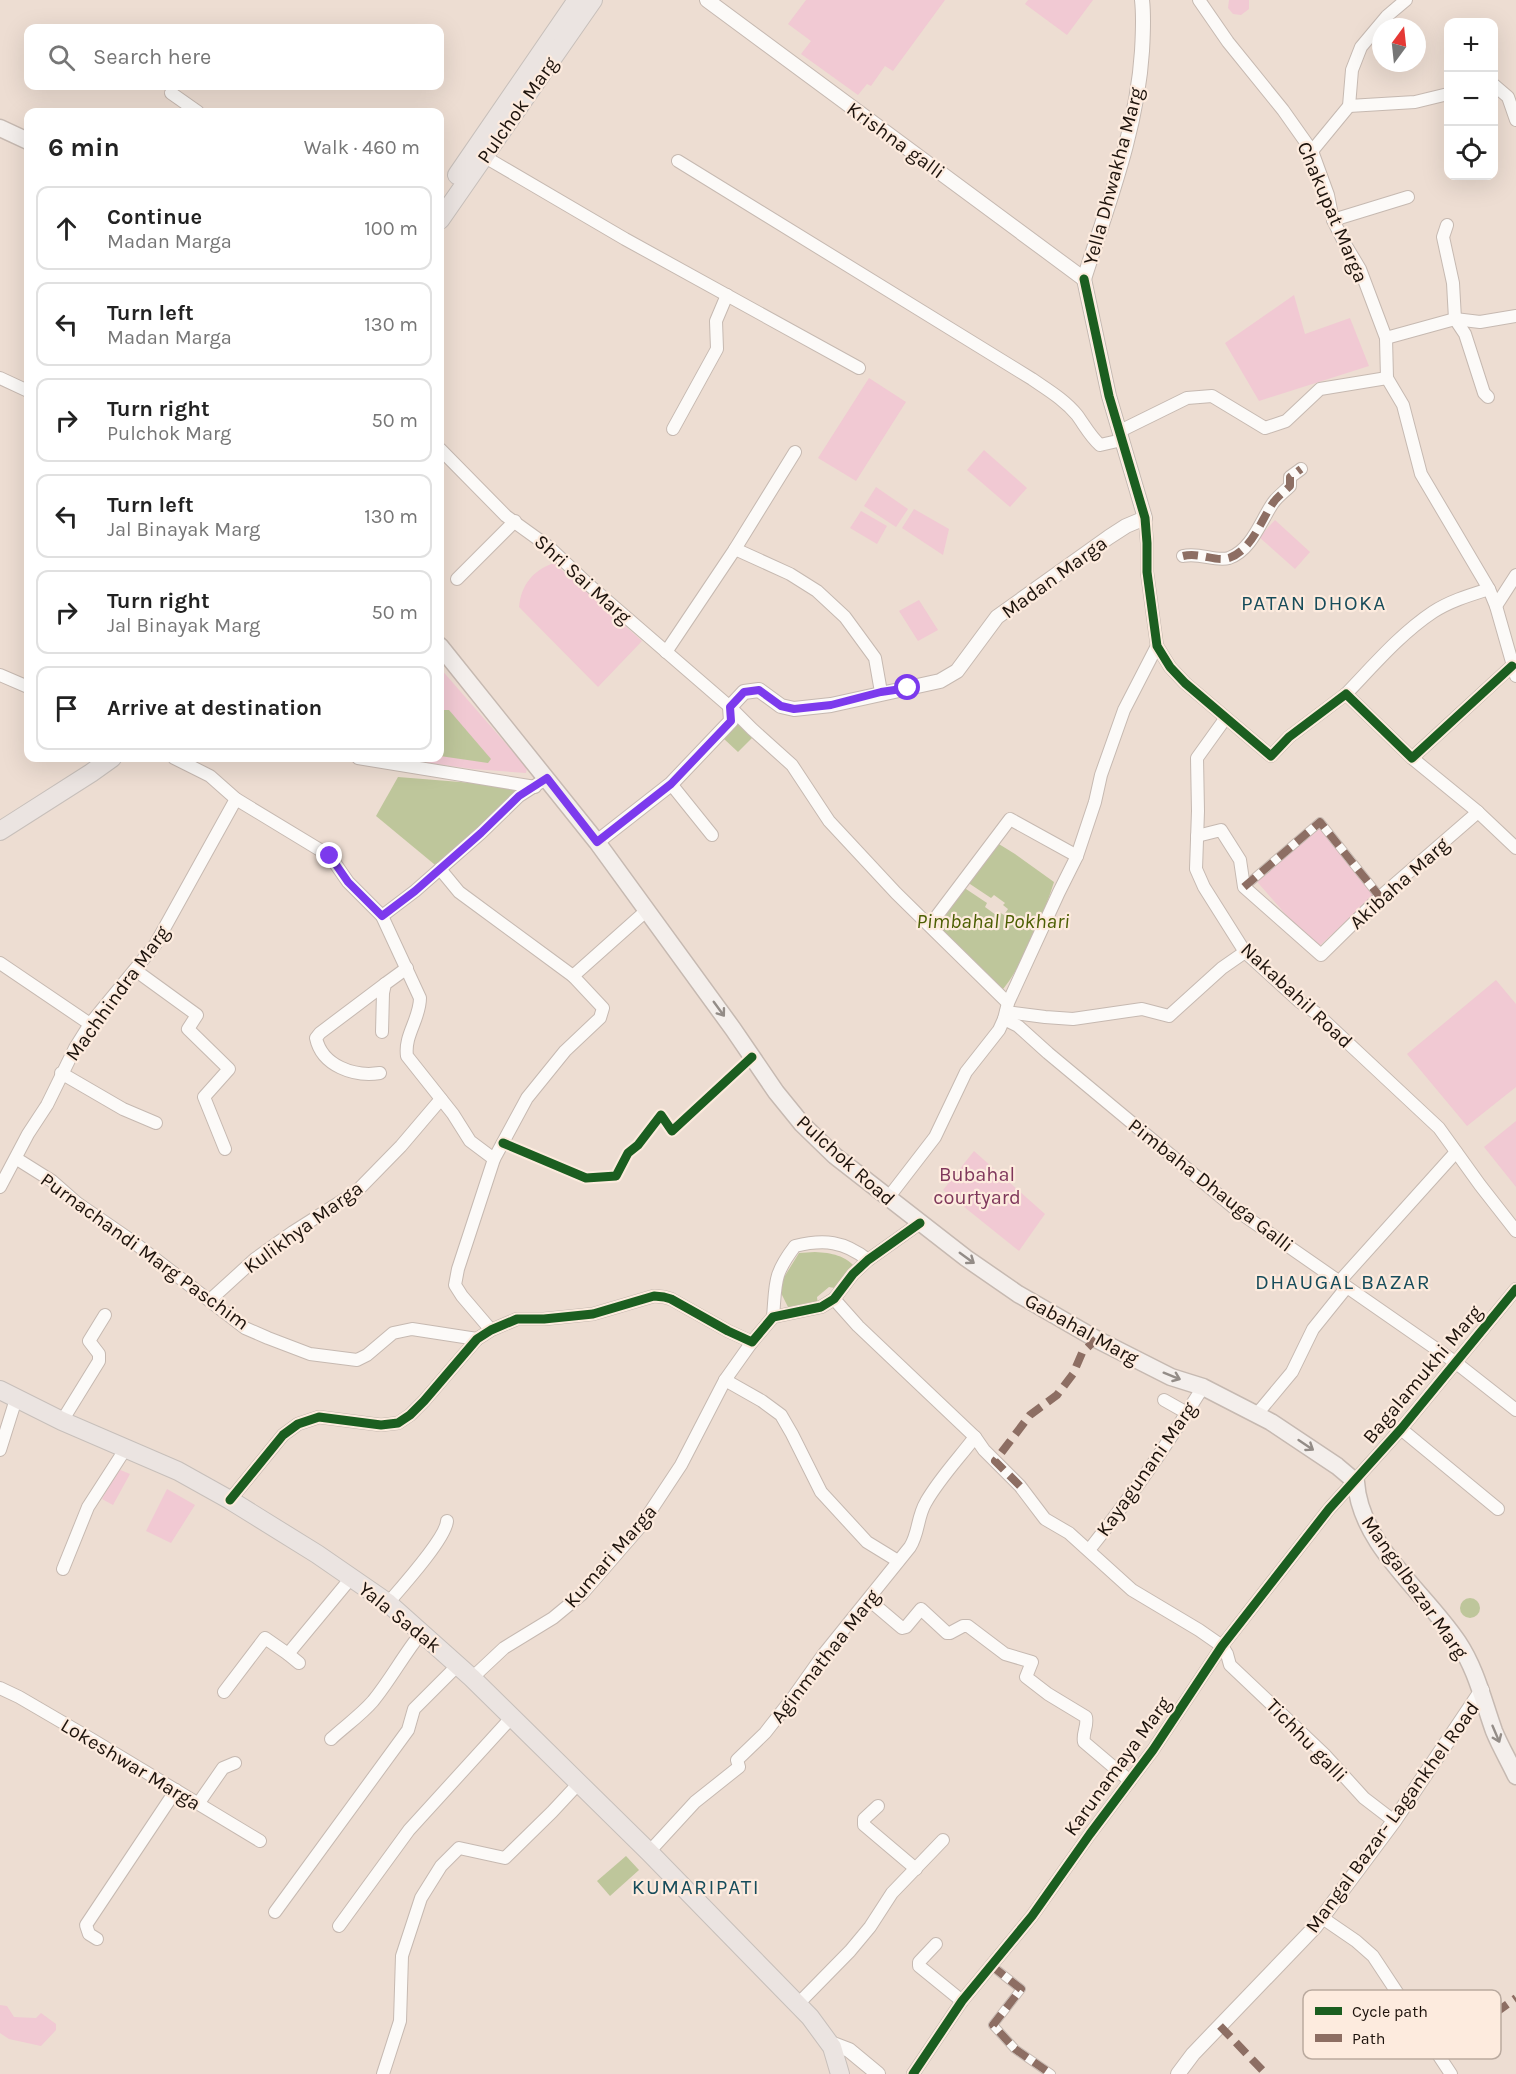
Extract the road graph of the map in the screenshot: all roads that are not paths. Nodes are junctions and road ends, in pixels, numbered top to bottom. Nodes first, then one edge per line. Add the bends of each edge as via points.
1 (577, 0) edge
2 (593, 0) edge
3 (707, 0) edge
4 (1142, 0) edge
5 (1199, 0) edge
6 (1406, 0) edge
7 (1498, 88) edge
8 (171, 93) dead end
9 (1444, 95) edge
10 (1348, 106) junction
11 (192, 108) edge
12 (1516, 120) edge
13 (0, 128) edge
14 (24, 139) edge
15 (1312, 152) junction
16 (484, 157) junction
17 (678, 161) dead end
18 (444, 195) edge
19 (1408, 196) dead end
20 (444, 214) edge
21 (1333, 220) junction
22 (1447, 225) dead end
23 (1084, 279) junction
24 (728, 295) junction
25 (1516, 316) edge
26 (1455, 319) junction
27 (1386, 338) junction
28 (859, 368) dead end
29 (0, 378) edge
30 (1387, 378) junction
31 (24, 389) edge
32 (1488, 397) dead end
33 (672, 429) dead end
34 (1121, 436) junction
35 (795, 452) dead end
36 (444, 453) edge
37 (1300, 469) dead end
38 (1144, 518) junction
39 (515, 521) junction
40 (735, 549) junction
41 (1183, 556) dead end
42 (1516, 575) edge
43 (457, 579) dead end
44 (1489, 589) junction
45 (1496, 606) junction
46 (1157, 646) junction
47 (444, 651) edge
48 (666, 652) junction
49 (1514, 671) edge
50 (0, 675) edge
51 (24, 685) edge
52 (881, 692) junction
53 (1346, 694) junction
54 (730, 707) junction
55 (1226, 719) junction
56 (1412, 758) junction
57 (90, 762) edge
58 (106, 762) edge
59 (182, 762) edge
60 (388, 762) edge
61 (541, 782) junction
62 (671, 784) junction
63 (236, 799) junction
64 (1478, 812) junction
65 (0, 820) edge
66 (0, 831) edge
67 (712, 835) dead end
68 (1197, 836) junction
69 (597, 842) junction
70 (1516, 848) edge
71 (1077, 856) junction
72 (440, 869) junction
73 (1244, 886) junction
74 (1380, 897) junction
75 (646, 911) junction
76 (382, 916) junction
77 (930, 925) junction
78 (1245, 952) junction
79 (0, 963) edge
80 (406, 968) junction
81 (135, 970) junction
82 (573, 976) junction
83 (385, 984) junction
84 (1006, 1011) junction
85 (90, 1024) junction
86 (382, 1032) dead end
87 (61, 1073) junction
88 (380, 1073) dead end
89 (441, 1099) junction
90 (156, 1124) dead end
91 (225, 1149) dead end
92 (1456, 1152) junction
93 (17, 1159) junction
94 (494, 1159) junction
95 (0, 1187) edge
96 (888, 1198) junction
97 (920, 1223) junction
98 (1516, 1231) edge
99 (868, 1260) junction
100 (1343, 1285) junction
101 (1516, 1289) edge
102 (834, 1299) junction
103 (210, 1300) junction
104 (105, 1315) dead end
105 (773, 1317) junction
106 (491, 1330) junction
107 (477, 1339) junction
108 (752, 1342) junction
109 (1455, 1362) junction
110 (725, 1380) junction
111 (1203, 1387) junction
112 (8, 1395) edge
113 (1164, 1400) dead end
114 (1516, 1410) edge
115 (1187, 1413) junction
116 (1257, 1414) junction
117 (62, 1420) junction
118 (1401, 1429) junction
119 (975, 1437) junction
120 (126, 1448) junction
121 (0, 1450) edge
122 (1356, 1482) junction
123 (230, 1500) junction
124 (1498, 1509) dead end
125 (447, 1521) dead end
126 (1089, 1550) junction
127 (898, 1561) junction
128 (63, 1569) dead end
129 (351, 1578) junction
130 (869, 1600) junction
131 (388, 1604) junction
132 (422, 1632) junction
133 (1225, 1650) junction
134 (288, 1654) junction
135 (299, 1663) dead end
136 (458, 1665) junction
137 (472, 1678) junction
138 (0, 1688) edge
139 (1482, 1690) junction
140 (224, 1692) dead end
141 (511, 1718) junction
142 (331, 1738) dead end
143 (235, 1763) dead end
144 (1516, 1776) edge
145 (1130, 1781) junction
146 (579, 1783) junction
147 (176, 1791) junction
148 (198, 1804) junction
149 (878, 1806) dead end
150 (1394, 1821) junction
151 (943, 1840) dead end
152 (260, 1841) dead end
153 (648, 1852) junction
154 (916, 1869) junction
155 (275, 1912) dead end
156 (1321, 1917) junction
157 (339, 1926) dead end
158 (97, 1939) dead end
159 (936, 1944) dead end
160 (992, 1966) junction
161 (1397, 1990) edge
162 (962, 2001) junction
163 (798, 2004) junction
164 (828, 2042) junction
165 (1442, 2059) edge
166 (383, 2074) edge
167 (840, 2074) edge
168 (878, 2074) edge
169 (913, 2074) edge
170 (1051, 2074) edge
171 (1178, 2074) edge
172 (1451, 2074) edge

1 - 18 main road, Pulchok Marg
2 - 16 main road, Pulchok Marg
3 - 23 street, Krishna galli
4 - 23 street, Yella Dhwakha Marg via 1144,18 1134,118
5 - 15 street, Chakupat Marga
6 - 10 street via 1361,47 1352,70
7 - 12 street via 1508,97
8 - 11 street
9 - 10 street via 1415,102
10 - 15 street
13 - 14 main road
15 - 21 street, Chakupat Marga
16 - 20 main road, Pulchok Marg
16 - 24 street
17 - 34 street via 1032,379 1064,401 1100,445
19 - 21 street
21 - 27 street, Chakupat Marga via 1360,269
22 - 26 street via 1443,237 1453,283
23 - 34 street
24 - 28 street
24 - 33 street via 716,321 717,349
25 - 26 street via 1480,322
26 - 27 street
26 - 32 street via 1465,334
27 - 30 street, Chakupat Marga
29 - 31 street
30 - 34 street via 1320,389 1286,421 1265,428 1212,396 1187,398
30 - 44 street, Chakupat Marga via 1403,405 1421,474
34 - 38 street
35 - 40 street
36 - 39 street, Shri Sai Marg
37 - 41 street via 1290,477 1290,486 1237,554 1217,559 1195,554
38 - 46 street
38 - 52 street, Madan Marga via 1109,537 997,617 957,671 940,681
39 - 43 street
39 - 48 street, Shri Sai Marg
40 - 48 street
40 - 52 street via 790,574 817,591 845,617 875,658
42 - 45 street
44 - 45 street, Chakupat Marga
44 - 53 street via 1434,612 1390,648
45 - 49 street, Chakupat Marga
46 - 55 street via 1170,667
46 - 71 street via 1124,710
47 - 61 main road
48 - 54 street, Shri Sai Marg
49 - 56 street
50 - 51 street
52 - 54 street, Madan Marga via 831,705 794,709 781,706 759,690 749,690
53 - 55 street via 1289,737 1271,756
53 - 56 street
54 - 62 street via 731,721
54 - 77 street, Shri Sai Marg via 792,765 829,821
55 - 68 street, Nakabahil Road via 1197,759
56 - 64 street
57 - 65 main road
58 - 66 main road
59 - 63 street via 210,776
60 - 61 street
61 - 69 main road
61 - 72 street via 519,796
62 - 67 street
62 - 69 street
63 - 76 street via 330,856 348,882
63 - 81 street, Machhindra Marg via 155,945
64 - 70 street
64 - 74 street, Akibaha Marg
68 - 73 street via 1221,830 1240,860
68 - 78 street, Nakabahil Road via 1196,869
69 - 75 main road
71 - 77 street via 1010,819
71 - 84 street
72 - 76 street
72 - 82 street via 459,892
73 - 74 street, Akibaha Marg via 1321,955
73 - 74 street via 1320,822
75 - 82 street
75 -> 96 main road, Pulchok Road via 802,1124 834,1156
76 - 80 street
77 - 84 street, Pimbaha Dhauga Galli
78 - 84 street via 1169,1016 1142,1009 1073,1019
78 - 92 street, Nakabahil Road via 1378,1070 1439,1128
79 - 85 street
80 - 83 street
80 - 89 street via 420,998 405,1044 407,1056
81 - 85 street, Machhindra Marg
81 - 91 street via 197,1015 188,1029 229,1069 204,1097
82 - 94 street via 603,1008 603,1013 527,1098
83 - 86 street
83 - 88 street via 316,1038 324,1056 338,1067 365,1075
84 - 96 street via 995,1036 966,1072 934,1137
84 - 100 street, Pimbaha Dhauga Galli via 1048,1053 1239,1212
85 - 87 street, Machhindra Marg
87 - 90 street
87 - 93 street, Machhindra Marg
89 - 94 street via 470,1141
89 - 103 street, Kulikhya Marga via 356,1192 255,1259
92 - 98 street, Nakabahil Road
92 - 100 street
93 - 95 street, Machhindra Marg
93 - 103 street, Purnachandi Marg Paschim via 52,1180 77,1203
94 - 106 street via 455,1285
96 - 97 main road, Pulchok Road
97 - 99 street
97 -> 111 main road, Gabahal Marg via 1041,1308 1171,1377
99 - 102 street
99 - 105 street via 843,1245 811,1242 795,1246 778,1271
100 - 109 street, Pimbaha Dhauga Galli
100 - 116 street via 1313,1329 1292,1372
101 - 109 street, Bagalamukhi Marg
102 - 105 street via 821,1307
102 - 119 street
103 - 107 street, Purnachandi Marg Paschim via 245,1328 310,1354 340,1359 357,1360 393,1333 412,1329
104 - 117 street via 89,1341 99,1354 99,1361
105 - 108 street, Kumari Marga
106 - 107 street
106 - 108 street via 517,1319 593,1314 654,1296 671,1299
107 - 123 street via 424,1401 398,1423 381,1425 319,1417 298,1424 283,1435
108 - 110 street, Kumari Marga
109 - 114 street, Pimbaha Dhauga Galli
109 - 118 street, Bagalamukhi Marg
110 - 127 street via 781,1415 821,1492 867,1542
110 - 137 street, Kumari Marga via 681,1465 640,1527 582,1594 553,1618 504,1648
111 - 115 street, Kayagunani Marg
111 - 116 main road, Gabahal Marg
112 - 117 main road, Yala Sadak
112 - 121 street
113 - 115 street
115 - 126 street, Kayagunani Marg
116 -> 122 main road, Gabahal Marg
117 - 120 main road, Yala Sadak
118 - 122 street, Bagalamukhi Marg
118 - 124 street
119 - 126 street via 1045,1519
119 - 127 street, Aginmathaa Marg via 925,1503 916,1537
120 - 123 main road, Yala Sadak
120 - 128 street via 88,1507
122 - 133 street, Karunamaya Marg via 1297,1548
122 - 139 main road, Mangalbazar Marg via 1360,1510 1373,1532 1458,1641
123 - 129 main road, Yala Sadak
125 - 131 street via 431,1550
126 - 133 street via 1132,1590
127 - 130 street, Aginmathaa Marg
129 - 131 main road, Yala Sadak
129 - 134 street
130 - 145 street via 902,1628 921,1609 947,1633 968,1626 1005,1654 1032,1662 1026,1677 1086,1717 1084,1742
130 - 153 street, Aginmathaa Marg via 795,1696 738,1760 739,1767 695,1802
131 - 132 main road, Yala Sadak
132 - 136 main road, Yala Sadak
132 - 142 street via 371,1703
133 - 145 street, Karunamaya Marg
133 - 150 street, Tichhu galli via 1230,1665 1324,1754 1364,1798
134 - 135 street
134 - 140 street via 265,1638
136 - 137 main road, Yala Sadak
136 - 155 street via 414,1709 408,1730
137 - 141 main road, Yala Sadak
138 - 147 street, Lokeshwar Marga
139 -> 144 main road, Mangalbazar Marg via 1495,1733
139 - 150 street, Mangal Bazar- Lagankhel Road
141 - 146 main road, Yala Sadak
141 - 157 street via 409,1830
143 - 148 street via 223,1768
145 - 160 street, Karunamaya Marg
146 - 153 main road, Yala Sadak
146 - 166 street via 505,1858 459,1848 441,1866 421,1898 402,1956 400,2021
147 - 148 street, Lokeshwar Marga
147 - 158 street via 86,1925 89,1934
148 - 152 street, Lokeshwar Marga
149 - 154 street via 864,1819 864,1825
150 - 156 street, Mangal Bazar- Lagankhel Road
151 - 154 street
153 - 163 main road, Yala Sadak
154 - 163 street via 892,1893 850,1951
156 - 161 street via 1373,1956
156 - 171 street, Mangal Bazar- Lagankhel Road via 1316,1927
159 - 162 street via 920,1965
160 - 162 street, Karunamaya Marg
160 - 170 street via 1021,1989 993,2025 1015,2049
162 - 169 street, Karunamaya Marg
163 - 164 main road, Yala Sadak
164 - 167 main road, Yala Sadak
164 - 168 street via 849,2050
165 - 172 street

